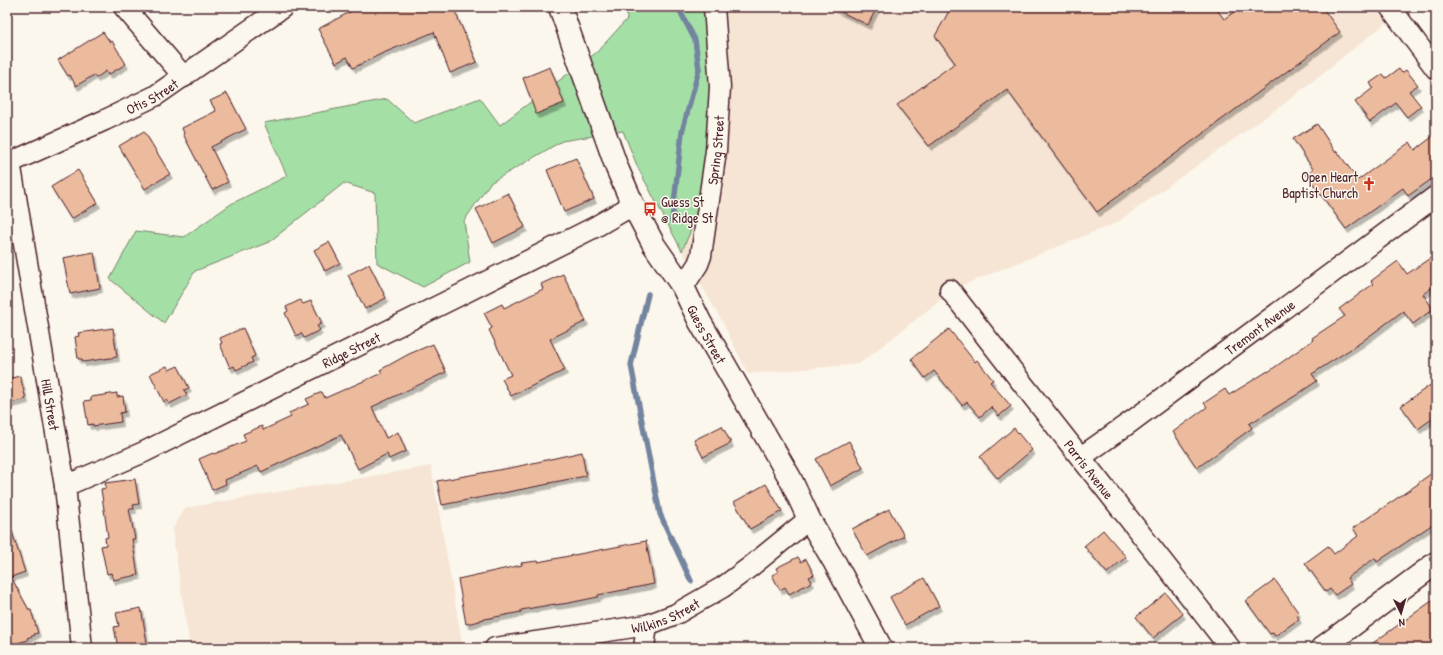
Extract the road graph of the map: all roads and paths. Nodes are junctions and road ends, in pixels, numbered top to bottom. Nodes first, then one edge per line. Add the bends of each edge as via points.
1 (124, 7) edge
2 (283, 7) edge
3 (560, 7) edge
4 (714, 7) edge
5 (1390, 7) edge
6 (1436, 69) edge
7 (184, 77) junction
8 (9, 163) edge
9 (1436, 196) edge
10 (633, 205) junction
11 (683, 287) junction
12 (950, 290) dead end
13 (1081, 457) junction
14 (65, 486) junction
15 (809, 519) junction
16 (1436, 564) edge
17 (647, 625) junction
18 (82, 648) edge
19 (495, 648) edge
20 (644, 648) edge
21 (881, 648) edge
22 (1230, 648) edge
23 (1322, 648) edge

1 - 7 street
2 - 7 street, Otis Street
3 - 10 street, Guess Street via 617,168
4 - 11 street, Spring Street via 720,87 716,151 701,256
5 - 6 street
7 - 8 street, Otis Street via 155,96
8 - 14 street, Hill Street
9 - 13 street, Tremont Avenue
10 - 11 street, Guess Street via 654,245
10 - 14 street, Ridge Street via 456,298 151,448
11 - 15 street, Guess Street via 700,322 790,478
12 - 13 street, Parris Avenue
13 - 22 street, Parris Avenue
14 - 18 street, Hill Street
15 - 17 street, Wilkins Street via 722,587 676,614
15 - 21 street, Guess Street
16 - 23 street
17 - 19 street, Wilkins Street
17 - 20 street

